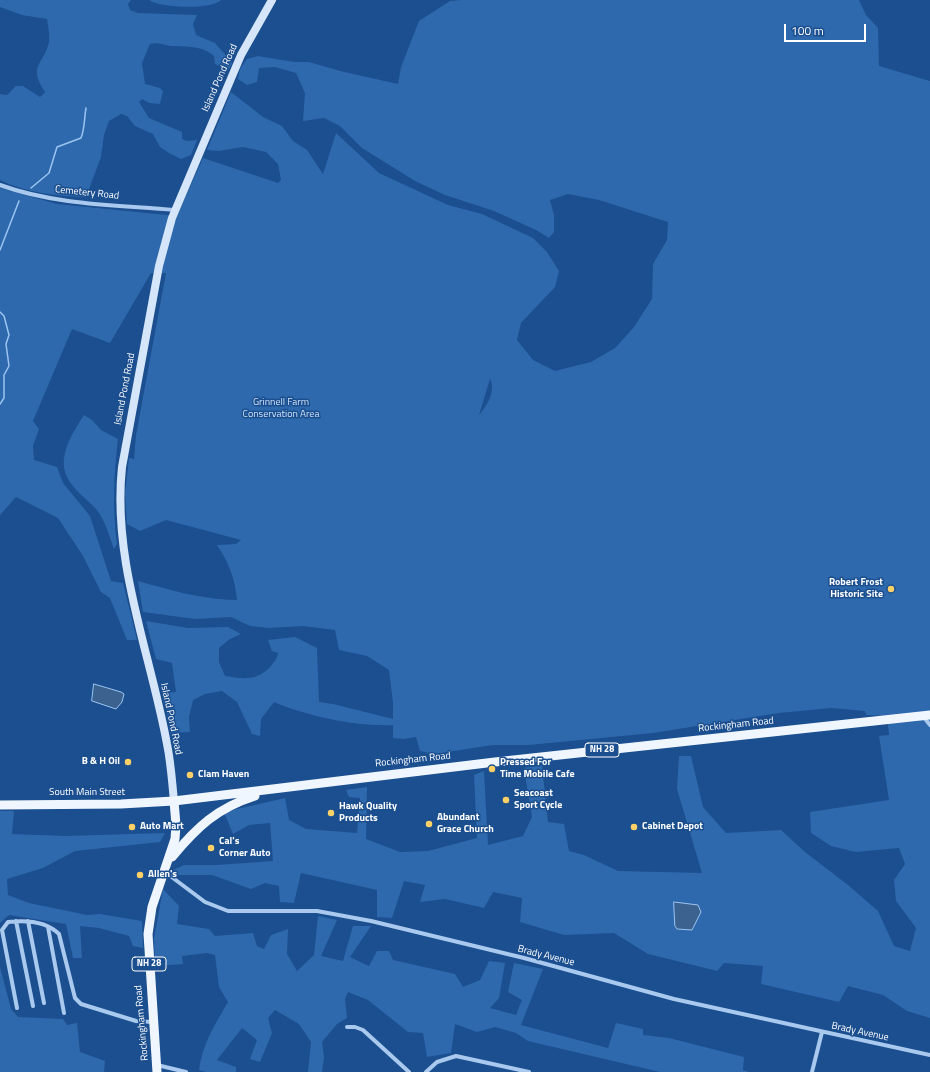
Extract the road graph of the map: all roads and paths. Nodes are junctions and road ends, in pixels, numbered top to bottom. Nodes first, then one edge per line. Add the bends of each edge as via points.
1 (272, 0) edge
2 (0, 185) edge
3 (174, 210) junction
4 (927, 716) edge
5 (930, 725) edge
6 (275, 790) junction
7 (174, 801) junction
8 (0, 805) edge
9 (170, 859) junction
10 (165, 872) junction
11 (16, 921) junction
12 (28, 921) junction
13 (48, 927) junction
14 (44, 1003) dead end
15 (33, 1006) dead end
16 (17, 1008) dead end
17 (64, 1013) dead end
18 (154, 1022) junction
19 (347, 1027) dead end
20 (822, 1032) junction
21 (930, 1055) edge
22 (157, 1068) edge
23 (186, 1072) edge
24 (409, 1072) edge
25 (426, 1072) edge
26 (529, 1072) edge
27 (812, 1072) edge

1 - 3 street, Island Pond Road via 241,55
2 - 3 street, Cemetery Road via 57,199
3 - 7 street, Island Pond Road via 156,280 126,439 120,489 129,577 166,737
4 - 5 street
4 - 6 main road, Rockingham Road / NH 28 via 495,762
6 - 7 main road, Rockingham Road / NH 28
6 - 9 main road, NH 28 via 237,802 219,811 196,830
7 - 8 main road, South Main Street
7 - 9 main road, Rockingham Road / NH 28 via 176,832
9 - 10 main road, Rockingham Road / NH 28
10 - 18 main road, Rockingham Road / NH 28 via 152,908 148,934
10 - 20 street, Brady Avenue via 205,902 228,911 330,913 524,958 680,1000
11 - 12 street
11 - 15 street
11 - 16 street via 8,922 2,930
12 - 13 street
12 - 14 street
13 - 17 street
13 - 18 street via 54,928 59,934 75,998 81,1004 136,1021
18 - 22 main road, Rockingham Road / NH 28
19 - 24 street via 363,1030
20 - 21 street, Brady Avenue
20 - 27 street
22 - 23 street
25 - 26 street via 437,1062 456,1056

